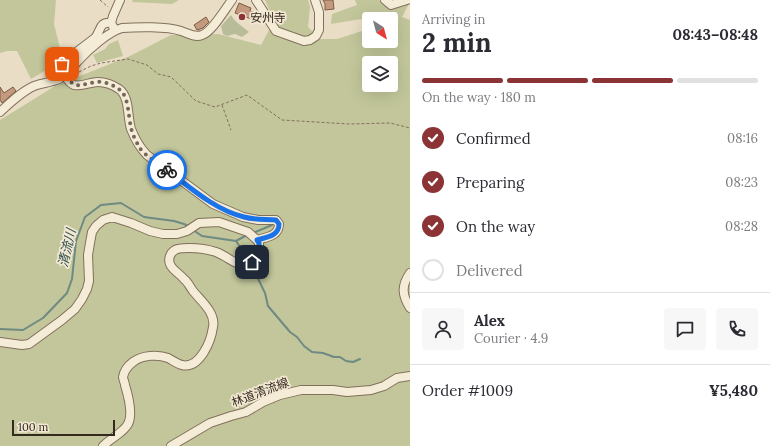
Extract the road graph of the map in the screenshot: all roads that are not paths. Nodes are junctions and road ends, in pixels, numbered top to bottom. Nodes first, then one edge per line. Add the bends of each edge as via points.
1 (120, 0) edge
2 (232, 0) edge
3 (256, 0) edge
4 (315, 0) edge
5 (385, 0) edge
6 (406, 0) edge
7 (113, 23) junction
8 (0, 112) edge
9 (257, 240) junction
10 (410, 273) edge
11 (410, 308) edge
12 (0, 342) edge
13 (410, 376) edge
14 (103, 446) edge
15 (171, 446) edge

1 - 7 street
2 - 7 street via 210,29 202,35 191,35 167,28 122,28
3 - 4 street via 276,31 304,41 316,36 319,30 319,12
5 - 6 street via 391,5
7 - 8 street, bridge via 71,70 59,79 36,85
7 - 9 street via 103,24 95,38 66,60 62,64 63,72 74,84 98,82 120,89 124,94 131,127 140,148 213,204 243,217 276,220 279,229 276,233
9 - 12 street via 248,232 219,222 199,222 187,231 163,234 112,217 103,220 92,232 88,255 87,290 75,308 29,344
9 - 14 street via 259,255 243,264 236,264 228,257 208,249 174,250 169,262 172,268 184,278 211,313 214,327 201,357 190,365 181,365 160,355 139,358 127,368 123,376 130,408 129,423
10 - 11 street via 405,281 403,294
13 - 15 street, 林道清流線 via 397,378 371,390 301,390 280,395 246,412 210,423

